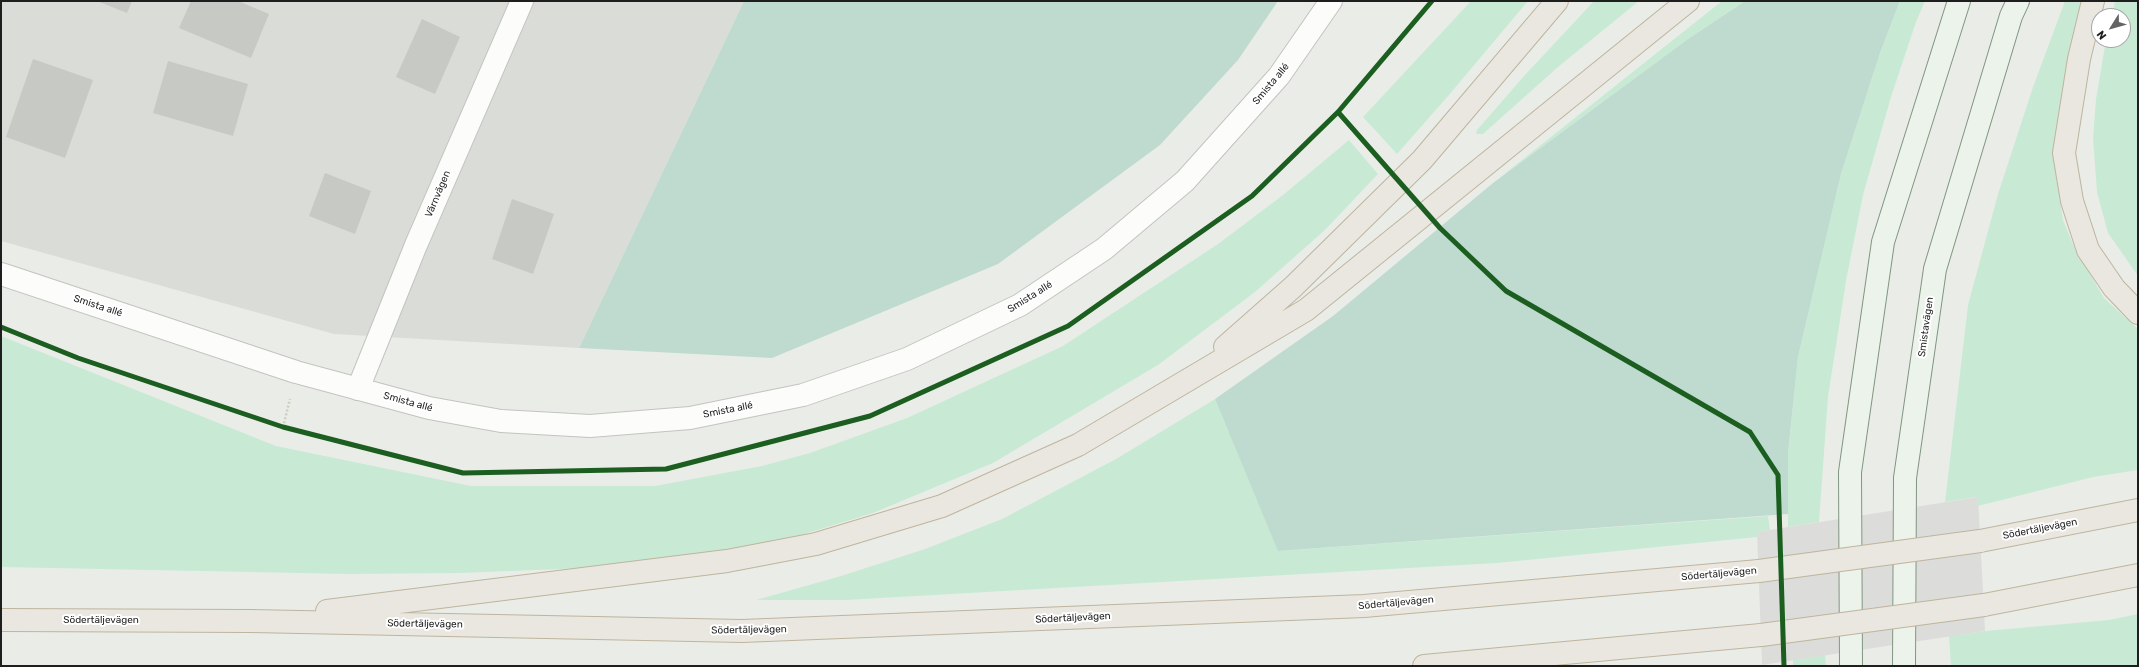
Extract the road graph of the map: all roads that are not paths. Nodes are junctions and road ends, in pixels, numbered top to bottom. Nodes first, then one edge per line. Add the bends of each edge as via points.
1 (522, 1) edge
2 (1331, 1) edge
3 (1557, 1) edge
4 (1688, 1) edge
5 (1959, 1) edge
6 (2018, 1) edge
7 (2093, 1) edge
8 (1, 274) edge
9 (2138, 312) edge
10 (1184, 384) junction
11 (358, 389) junction
12 (2138, 510) edge
13 (2138, 575) edge
14 (1, 620) edge
15 (251, 621) junction
16 (1424, 666) edge
17 (1851, 666) edge
18 (1904, 666) edge

1 - 11 street, Värnvägen via 416,245
2 - 11 street, Smista allé via 1279,76 1185,181 1104,249 1020,305 907,360 802,395 690,418 590,426 502,421 429,408
3 - 10 highway via 1422,160 1293,287
4 - 10 highway via 1306,310
5 - 17 main road via 1884,242 1850,472
6 - 18 main road, Smistavägen via 2011,16 1935,269 1905,478
7 - 9 highway via 2079,60 2064,153 2072,201 2088,250 2114,288
8 - 11 street, Smista allé via 296,372
10 - 15 highway via 1078,445 942,506 816,544 727,561
12 - 15 highway, Södertäljevägen, bridge via 1980,541 1759,571 1364,606 742,631
13 - 16 highway, bridge via 1984,605 1761,636
14 - 15 highway, Södertäljevägen

